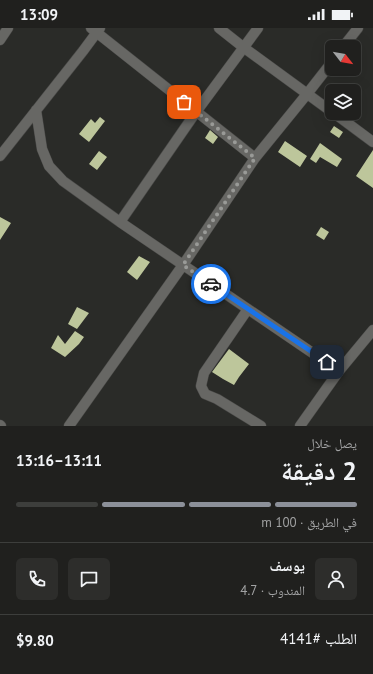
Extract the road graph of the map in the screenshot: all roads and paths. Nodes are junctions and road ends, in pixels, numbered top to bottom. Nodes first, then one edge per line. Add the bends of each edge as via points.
1 (8, 28) edge
2 (219, 28) edge
3 (258, 28) edge
4 (358, 28) edge
5 (96, 29) edge
6 (0, 40) edge
7 (349, 40) edge
8 (243, 47) junction
9 (325, 71) edge
10 (308, 94) junction
11 (325, 106) edge
12 (36, 110) junction
13 (196, 112) junction
14 (344, 120) edge
15 (373, 142) edge
16 (0, 156) edge
17 (255, 158) junction
18 (120, 222) junction
19 (183, 265) junction
20 (248, 309) junction
21 (373, 330) edge
22 (339, 371) junction
23 (69, 426) edge
24 (261, 426) edge
25 (300, 426) edge

1 - 6 street
2 - 8 street
3 - 8 street
4 - 7 street
5 - 12 street
5 - 13 street
8 - 10 street
8 - 13 street
9 - 10 street
10 - 11 street
10 - 17 street
12 - 16 street
12 - 18 street via 42,148 49,166 63,181
13 - 17 street
13 - 18 street
14 - 15 street
17 - 19 street
18 - 19 street
19 - 20 street
19 - 23 street
20 - 22 street
20 - 24 street via 204,372 201,386 205,394
21 - 22 street
22 - 25 street

